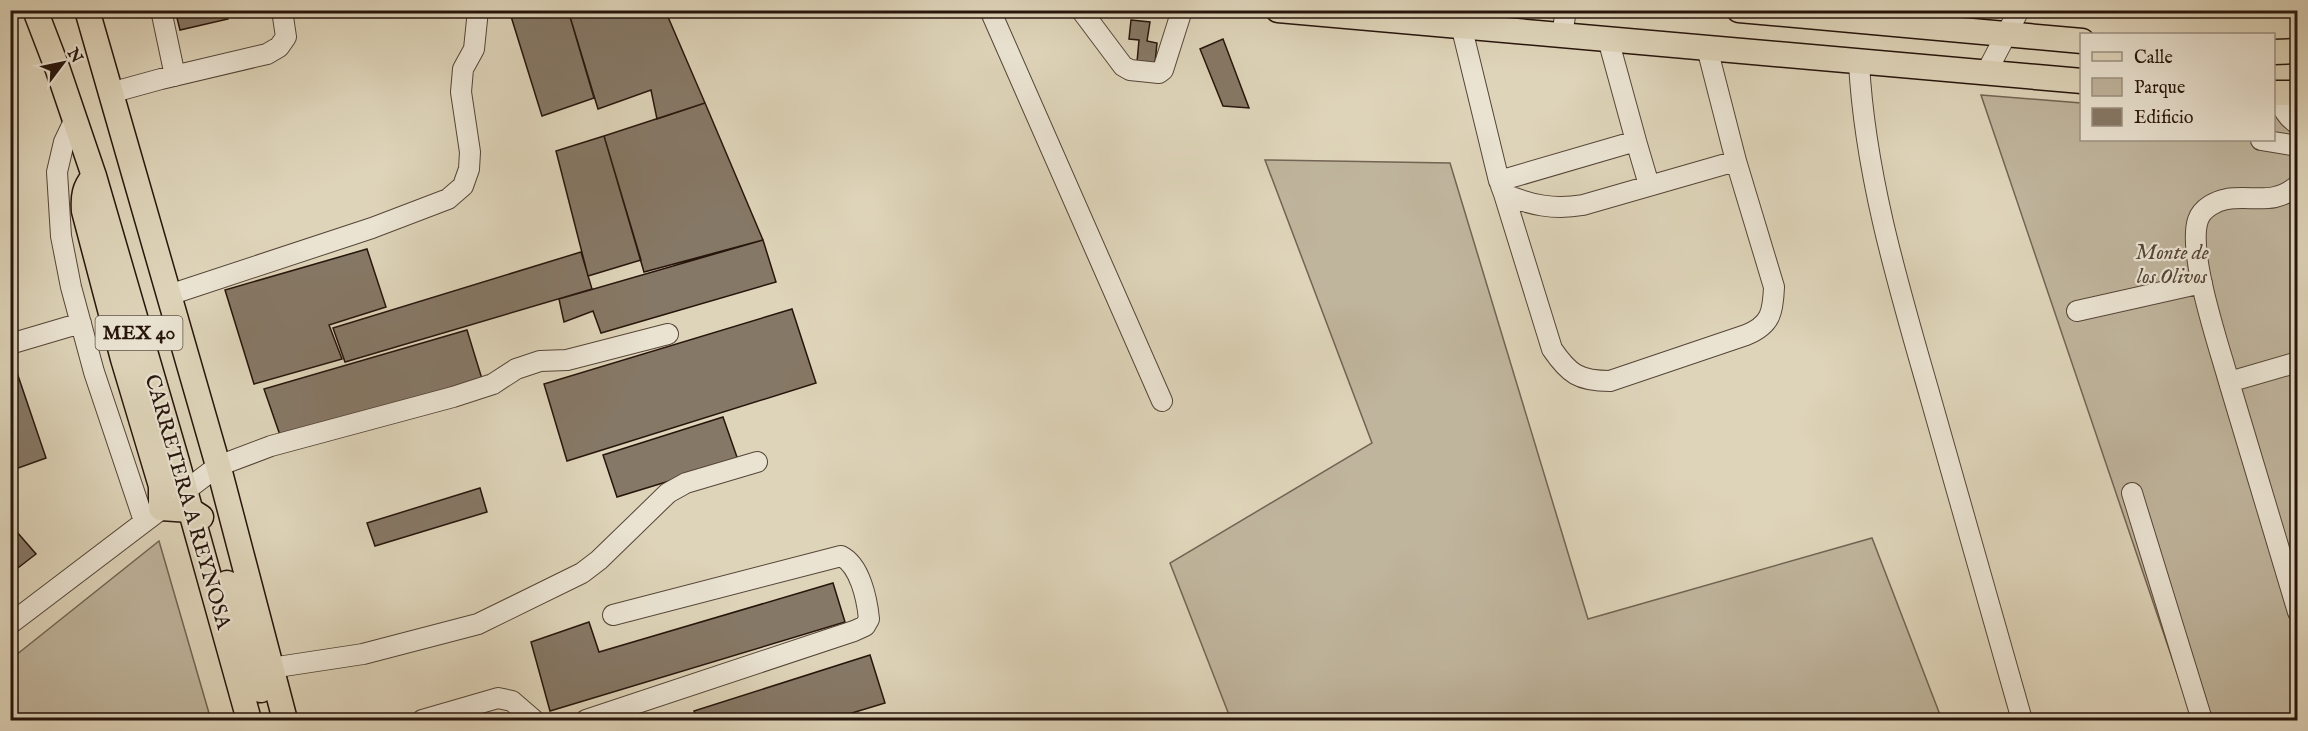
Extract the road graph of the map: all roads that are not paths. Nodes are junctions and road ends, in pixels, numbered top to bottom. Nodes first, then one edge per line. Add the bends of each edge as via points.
1 (34, 10) edge
2 (87, 10) edge
3 (161, 10) edge
4 (282, 10) edge
5 (478, 10) edge
6 (990, 10) edge
7 (1081, 10) edge
8 (1182, 10) edge
9 (1566, 10) edge
10 (1739, 10) edge
11 (2019, 10) edge
12 (1285, 11) edge
13 (1393, 15) edge
14 (1461, 25) junction
15 (2007, 34) junction
16 (1562, 35) junction
17 (1608, 39) junction
18 (2080, 41) edge
19 (1707, 48) junction
20 (2298, 51) edge
21 (2275, 52) edge
22 (1859, 63) junction
23 (1986, 73) junction
24 (175, 76) junction
25 (2080, 81) edge
26 (110, 93) junction
27 (2283, 93) edge
28 (75, 119) junction
29 (2298, 124) edge
30 (1636, 141) junction
31 (2266, 141) edge
32 (2298, 146) edge
33 (1736, 161) junction
34 (94, 176) junction
35 (2298, 185) edge
36 (1649, 186) junction
37 (1501, 188) junction
38 (2202, 283) junction
39 (169, 295) junction
40 (2077, 311) dead end
41 (81, 323) junction
42 (668, 334) dead end
43 (10, 344) edge
44 (2298, 362) edge
45 (2229, 382) junction
46 (1162, 401) dead end
47 (757, 462) dead end
48 (218, 466) junction
49 (2132, 493) dead end
50 (187, 500) junction
51 (153, 514) junction
52 (2298, 612) edge
53 (613, 615) dead end
54 (10, 624) edge
55 (271, 668) junction
56 (284, 717) edge
57 (249, 720) edge
58 (422, 720) edge
59 (534, 720) edge
60 (586, 720) edge
61 (2022, 720) edge
62 (2202, 720) edge

1 - 28 main road, CARRETERA A REYNOSA / MEX 40
2 - 26 main road, CARRETERA A REYNOSA / MEX 40
3 - 24 street
4 - 24 street via 286,37 279,47 267,54
5 - 39 street via 474,49 463,69 461,92 470,152 463,186 447,199 372,228
6 - 46 street
7 - 8 street via 1123,66 1159,74
9 - 16 street
10 - 15 main road
11 - 15 street
12 - 13 main road
13 - 14 main road
14 - 16 main road
14 - 37 street
15 - 18 main road
15 - 23 street
16 - 17 main road
17 - 19 main road
17 - 30 street
19 - 22 main road
19 - 33 street
20 - 21 main road
22 - 23 main road
22 - 61 street via 1865,126 1888,241
23 - 25 main road
24 - 26 street
26 - 39 main road, CARRETERA A REYNOSA / MEX 40
27 - 29 street via 2289,119
28 - 34 main road, CARRETERA A REYNOSA / MEX 40
28 - 41 street via 64,142 57,172 61,236
30 - 36 street
30 - 37 street
31 - 32 street
33 - 36 street
33 - 37 street via 1774,287 1769,319 1760,329 1746,335 1610,381 1576,376 1552,349
34 - 50 main road, CARRETERA A REYNOSA / MEX 40
34 - 51 main road via 86,185 84,211 161,486
35 - 38 street via 2279,197 2228,199 2205,209 2197,222
36 - 37 street via 1568,207 1538,206
38 - 40 street
38 - 45 street
39 - 48 main road, CARRETERA A REYNOSA / MEX 40
41 - 43 street
41 - 51 street via 94,372
42 - 48 street via 567,360 540,361 516,369 493,384 271,446
44 - 45 street
45 - 52 street
47 - 55 street via 686,483 668,493 582,573 478,624 363,654
48 - 50 street
48 - 55 main road, CARRETERA A REYNOSA / MEX 40
49 - 62 street
50 - 51 main road
50 - 56 main road via 211,534 261,689
50 - 57 main road, CARRETERA A REYNOSA / MEX 40
51 - 54 street
53 - 60 street via 841,556 854,568 869,619 854,631
55 - 56 main road, CARRETERA A REYNOSA / MEX 40
58 - 59 street via 498,698 512,701

